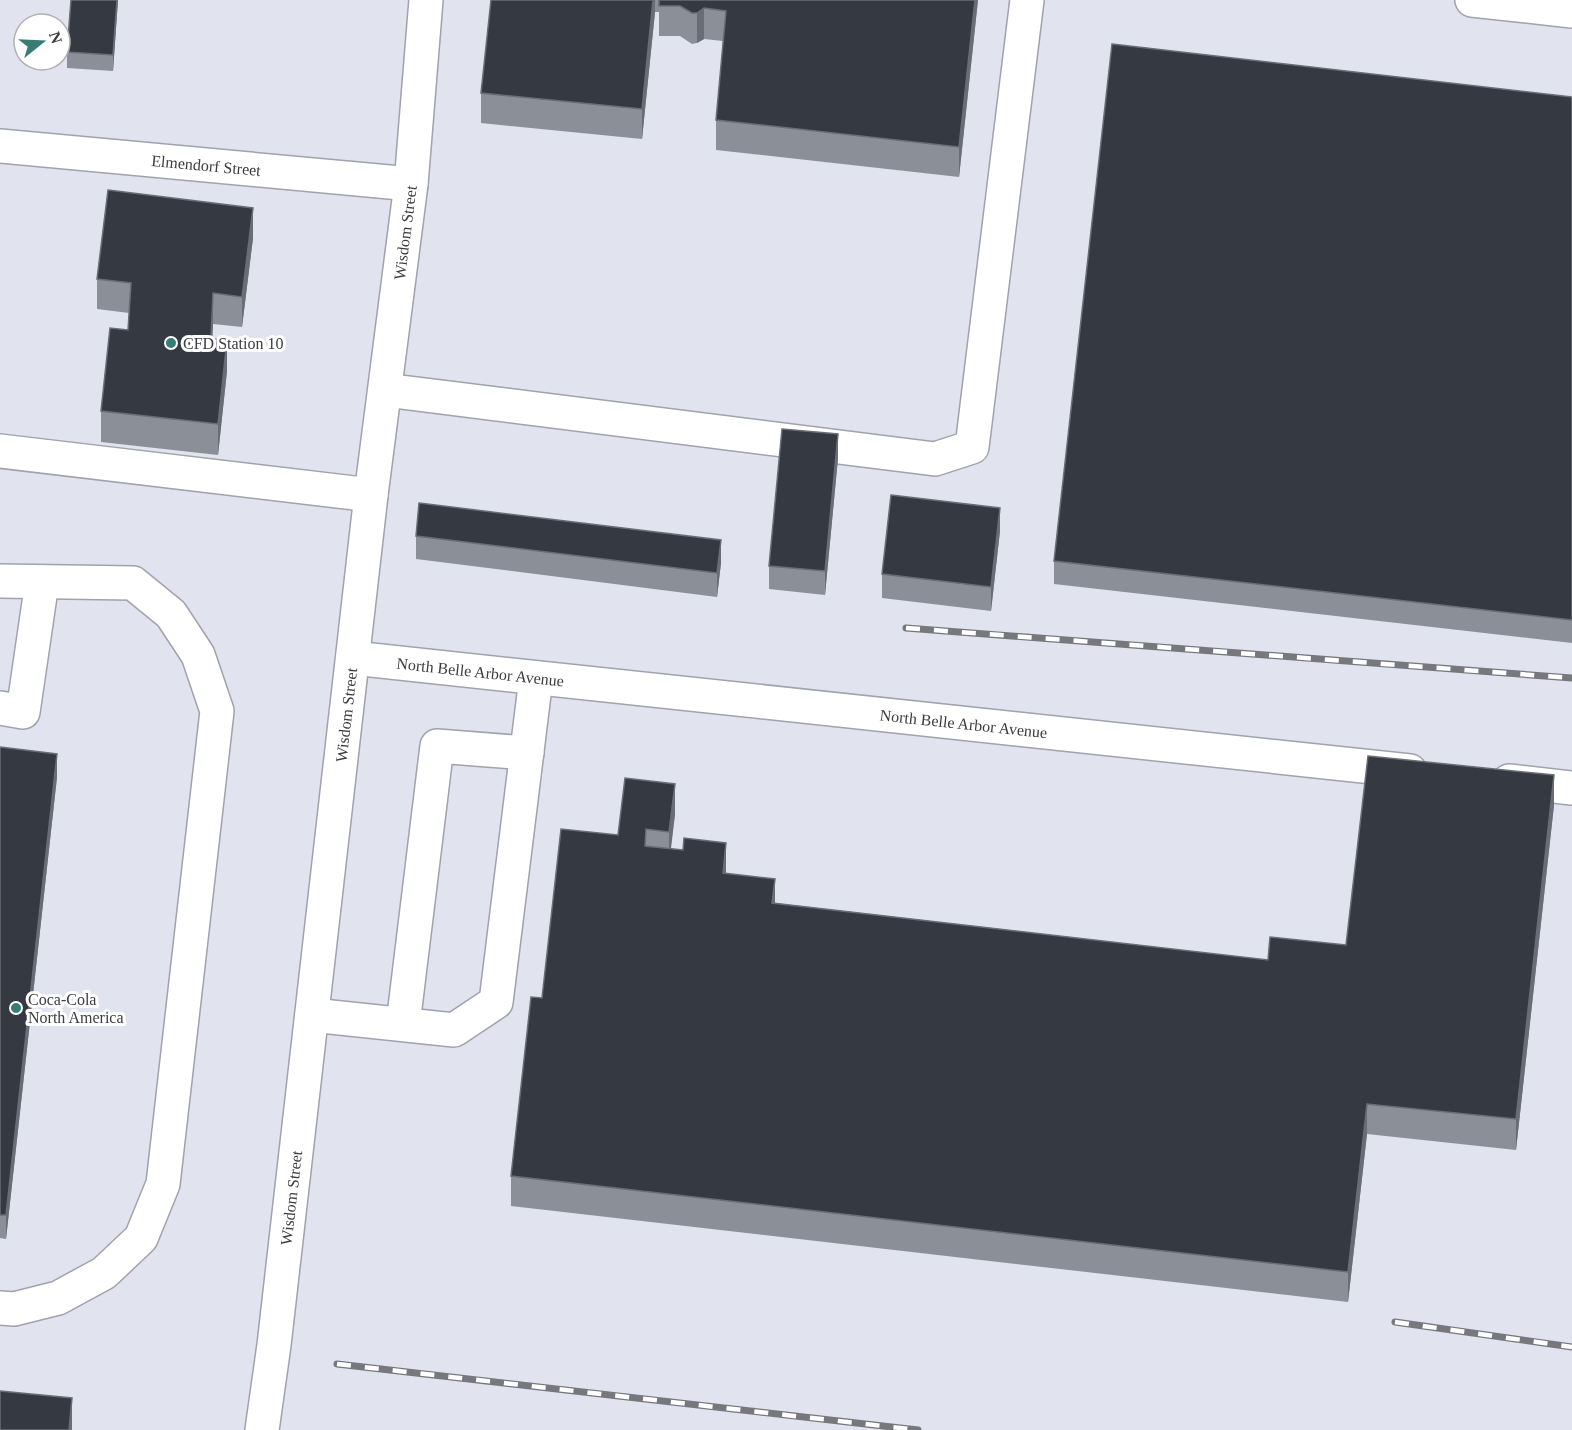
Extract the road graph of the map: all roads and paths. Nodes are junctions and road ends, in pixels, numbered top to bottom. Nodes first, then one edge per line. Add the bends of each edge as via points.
1 (426, 0) edge
2 (1027, 0) edge
3 (1472, 0) edge
4 (1572, 11) edge
5 (0, 146) edge
6 (411, 184) junction
7 (385, 390) junction
8 (0, 451) edge
9 (372, 495) junction
10 (0, 581) edge
11 (42, 582) junction
12 (353, 658) junction
13 (536, 678) junction
14 (0, 708) edge
15 (527, 753) junction
16 (1441, 774) edge
17 (1477, 778) edge
18 (1572, 788) edge
19 (312, 1015) junction
20 (403, 1024) junction
21 (0, 1308) edge
22 (262, 1430) edge

1 - 6 street, Wisdom Street
2 - 7 street via 972,447 935,459
3 - 4 street
5 - 6 street, Elmendorf Street
6 - 7 street, Wisdom Street
7 - 9 street, Wisdom Street
8 - 9 street
9 - 12 street, Wisdom Street
10 - 11 street
11 - 14 street via 22,712
11 - 21 street via 133,583 171,614 198,655 217,711 163,1184 141,1238 104,1273 58,1298 14,1310
12 - 13 street, North Belle Arbor Avenue
12 - 19 street, Wisdom Street
13 - 15 street
13 - 16 street, North Belle Arbor Avenue
15 - 20 street via 496,1002 454,1030
15 - 20 street via 437,746
17 - 18 street
19 - 20 street
19 - 22 street, Wisdom Street

